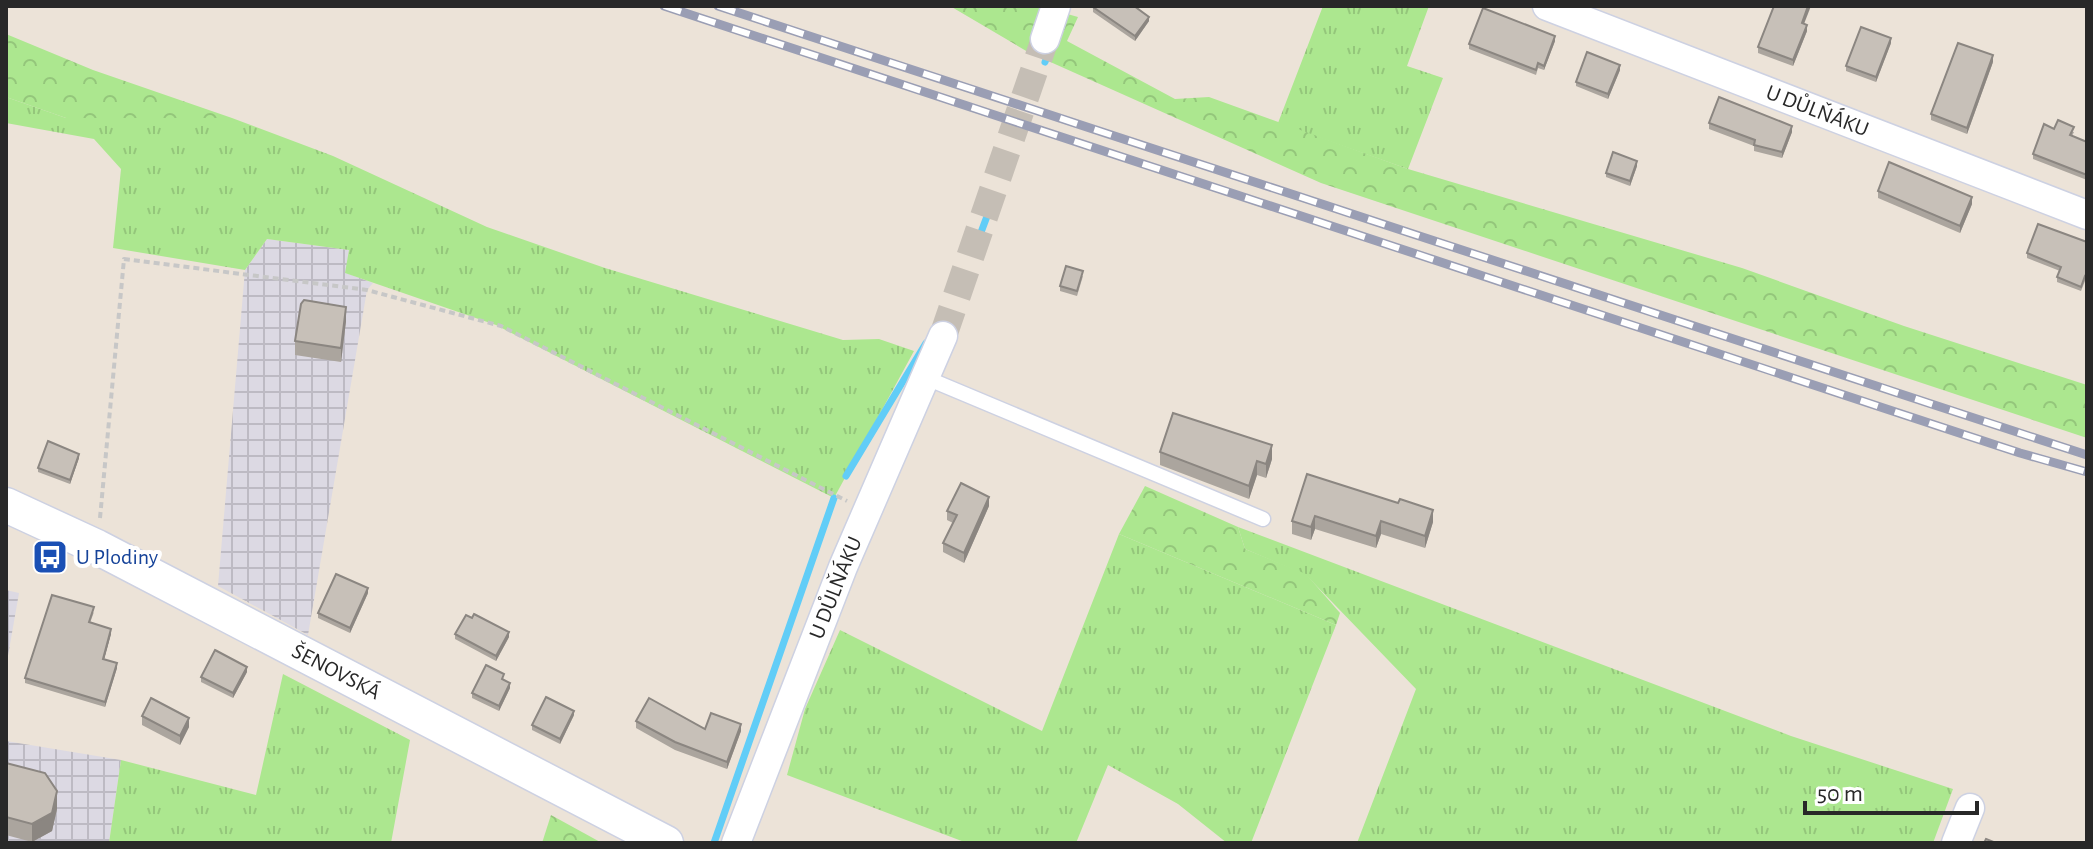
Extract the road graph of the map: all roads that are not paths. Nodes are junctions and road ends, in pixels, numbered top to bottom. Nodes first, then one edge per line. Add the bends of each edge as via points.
1 (1056, 6) edge
2 (1547, 6) edge
3 (1045, 39) tunnel mouth
4 (2087, 215) edge
5 (943, 336) tunnel mouth
6 (924, 377) junction
7 (6, 505) edge
8 (1263, 519) dead end
9 (1970, 808) dead end
10 (666, 843) edge
11 (736, 843) edge
12 (1956, 843) edge

1 - 3 street
2 - 4 street, U DŮLŇÁKU
5 - 6 street, U DŮLŇÁKU
6 - 8 lane
6 - 11 street, U DŮLŇÁKU
7 - 10 street, ŠENOVSKÁ via 97,547
9 - 12 street

